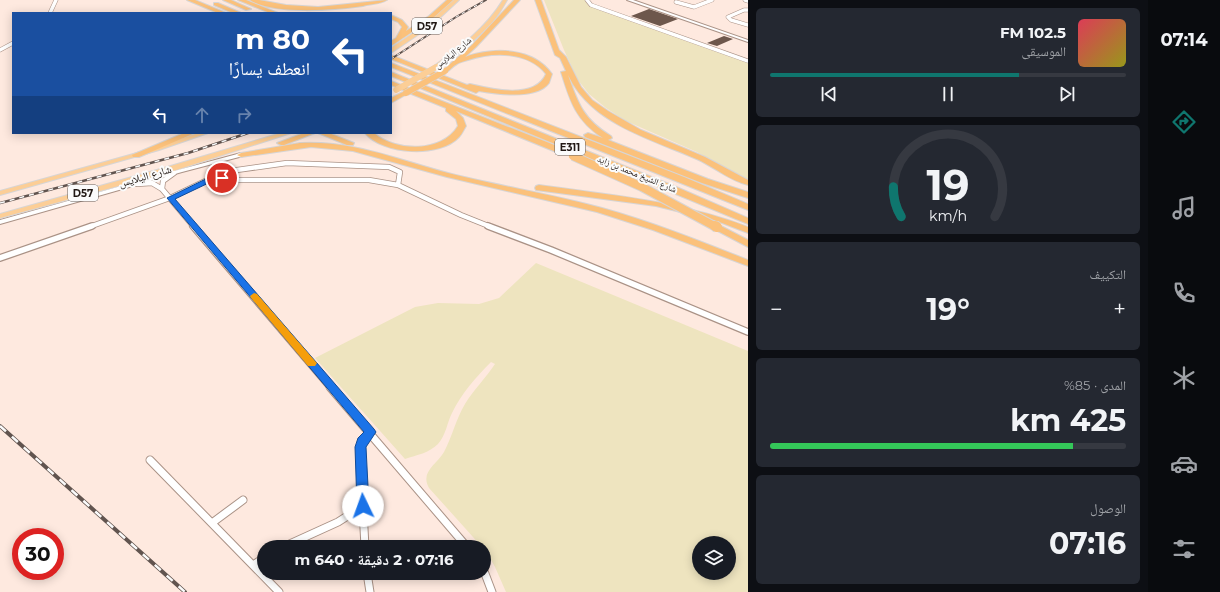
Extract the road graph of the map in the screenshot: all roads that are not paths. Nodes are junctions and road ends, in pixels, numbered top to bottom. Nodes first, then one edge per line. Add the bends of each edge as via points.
1 (56, 0) edge
2 (190, 0) edge
3 (206, 0) edge
4 (226, 0) edge
5 (241, 0) edge
6 (253, 0) edge
7 (384, 0) edge
8 (392, 0) edge
9 (450, 0) edge
10 (458, 0) edge
11 (505, 0) edge
12 (518, 0) edge
13 (589, 0) edge
14 (629, 0) edge
15 (712, 0) edge
16 (745, 0) edge
17 (748, 0) edge
18 (539, 1) edge
19 (676, 2) dead end
20 (208, 8) junction
21 (748, 10) edge
22 (50, 12) edge
23 (215, 12) edge
24 (219, 12) edge
25 (236, 12) edge
26 (256, 12) edge
27 (272, 12) edge
28 (339, 12) edge
29 (392, 17) edge
30 (748, 25) edge
31 (748, 41) edge
32 (12, 44) edge
33 (392, 47) edge
34 (0, 50) edge
35 (556, 50) junction
36 (392, 57) edge
37 (456, 62) junction
38 (748, 62) edge
39 (392, 65) edge
40 (392, 74) edge
41 (444, 74) junction
42 (392, 83) edge
43 (394, 91) edge
44 (417, 93) junction
45 (392, 100) edge
46 (188, 134) edge
47 (202, 134) edge
48 (285, 134) edge
49 (308, 134) edge
50 (325, 134) edge
51 (370, 134) edge
52 (136, 155) junction
53 (240, 155) junction
54 (666, 165) junction
55 (180, 170) junction
56 (216, 177) junction
57 (748, 183) edge
58 (128, 185) junction
59 (398, 185) junction
60 (162, 189) junction
61 (0, 193) edge
62 (748, 195) edge
63 (170, 198) junction
64 (748, 207) edge
65 (0, 216) edge
66 (748, 221) edge
67 (0, 222) edge
68 (748, 230) edge
69 (748, 244) edge
70 (0, 258) edge
71 (748, 263) edge
72 (748, 332) edge
73 (370, 432) junction
74 (150, 460) dead end
75 (243, 500) dead end
76 (363, 506) junction
77 (212, 524) junction
78 (298, 540) edge
79 (365, 540) edge
80 (461, 540) edge
81 (257, 562) edge
82 (253, 565) junction
83 (368, 580) edge
84 (487, 580) edge
85 (280, 592) edge
86 (370, 592) edge
87 (492, 592) edge

1 - 22 street
2 - 20 highway
3 - 25 highway
4 - 26 highway
5 - 27 highway
6 - 7 highway via 277,6 318,9
8 - 28 highway
9 - 33 highway
10 - 33 highway, D57 via 429,25
11 - 43 highway, شارع اليلايس, bridge via 492,18 466,44 436,67
12 - 37 highway
13 - 38 street via 595,6
14 - 31 street
15 - 19 street via 694,7
16 - 17 street
18 - 35 highway
20 - 23 highway
20 - 24 highway
21 - 30 street via 728,18
29 - 33 highway via 400,21 405,29 393,40
32 - 34 street
35 - 54 highway via 578,110 585,121 612,140
35 - 57 highway via 563,57 578,88 616,120
36 - 41 highway
37 - 41 highway
37 - 41 highway via 479,55 510,54 528,58 542,66 548,78 542,85 530,90 504,93 477,89
39 - 64 highway, شارع الشيخ محمد بن زايد / E311
40 - 66 highway, شارع الشيخ محمد بن زايد / E311
41 - 45 highway, bridge
41 - 54 highway
42 - 44 highway
44 - 51 highway via 456,114 462,126 458,135 438,146 410,148 384,143
44 - 69 highway, bridge via 573,156 642,187
46 - 52 highway
47 - 52 highway, شارع اليلايس / D57
48 - 65 highway, شارع اليلايس / D57 via 167,170
49 - 53 highway
50 - 68 highway via 346,142 492,179 549,190 656,203 720,219
52 - 61 highway, شارع اليلايس / D57
53 - 55 street
53 - 71 highway via 304,145 358,150 445,174 602,210
54 - 62 highway
55 - 58 street
55 - 60 street via 163,180
56 - 59 street via 234,180 369,180
56 - 59 street via 227,172 284,164 389,167 400,172
56 - 63 street
58 - 60 street via 150,183
58 - 67 street
59 - 72 street via 461,215
60 - 63 street
63 - 70 street
63 - 73 street
73 - 76 street via 360,447
73 - 80 street
74 - 77 street
75 - 77 street
76 - 78 street via 338,522
76 - 79 street
77 - 82 street
81 - 82 street
82 - 85 street
83 - 86 street
84 - 87 street

